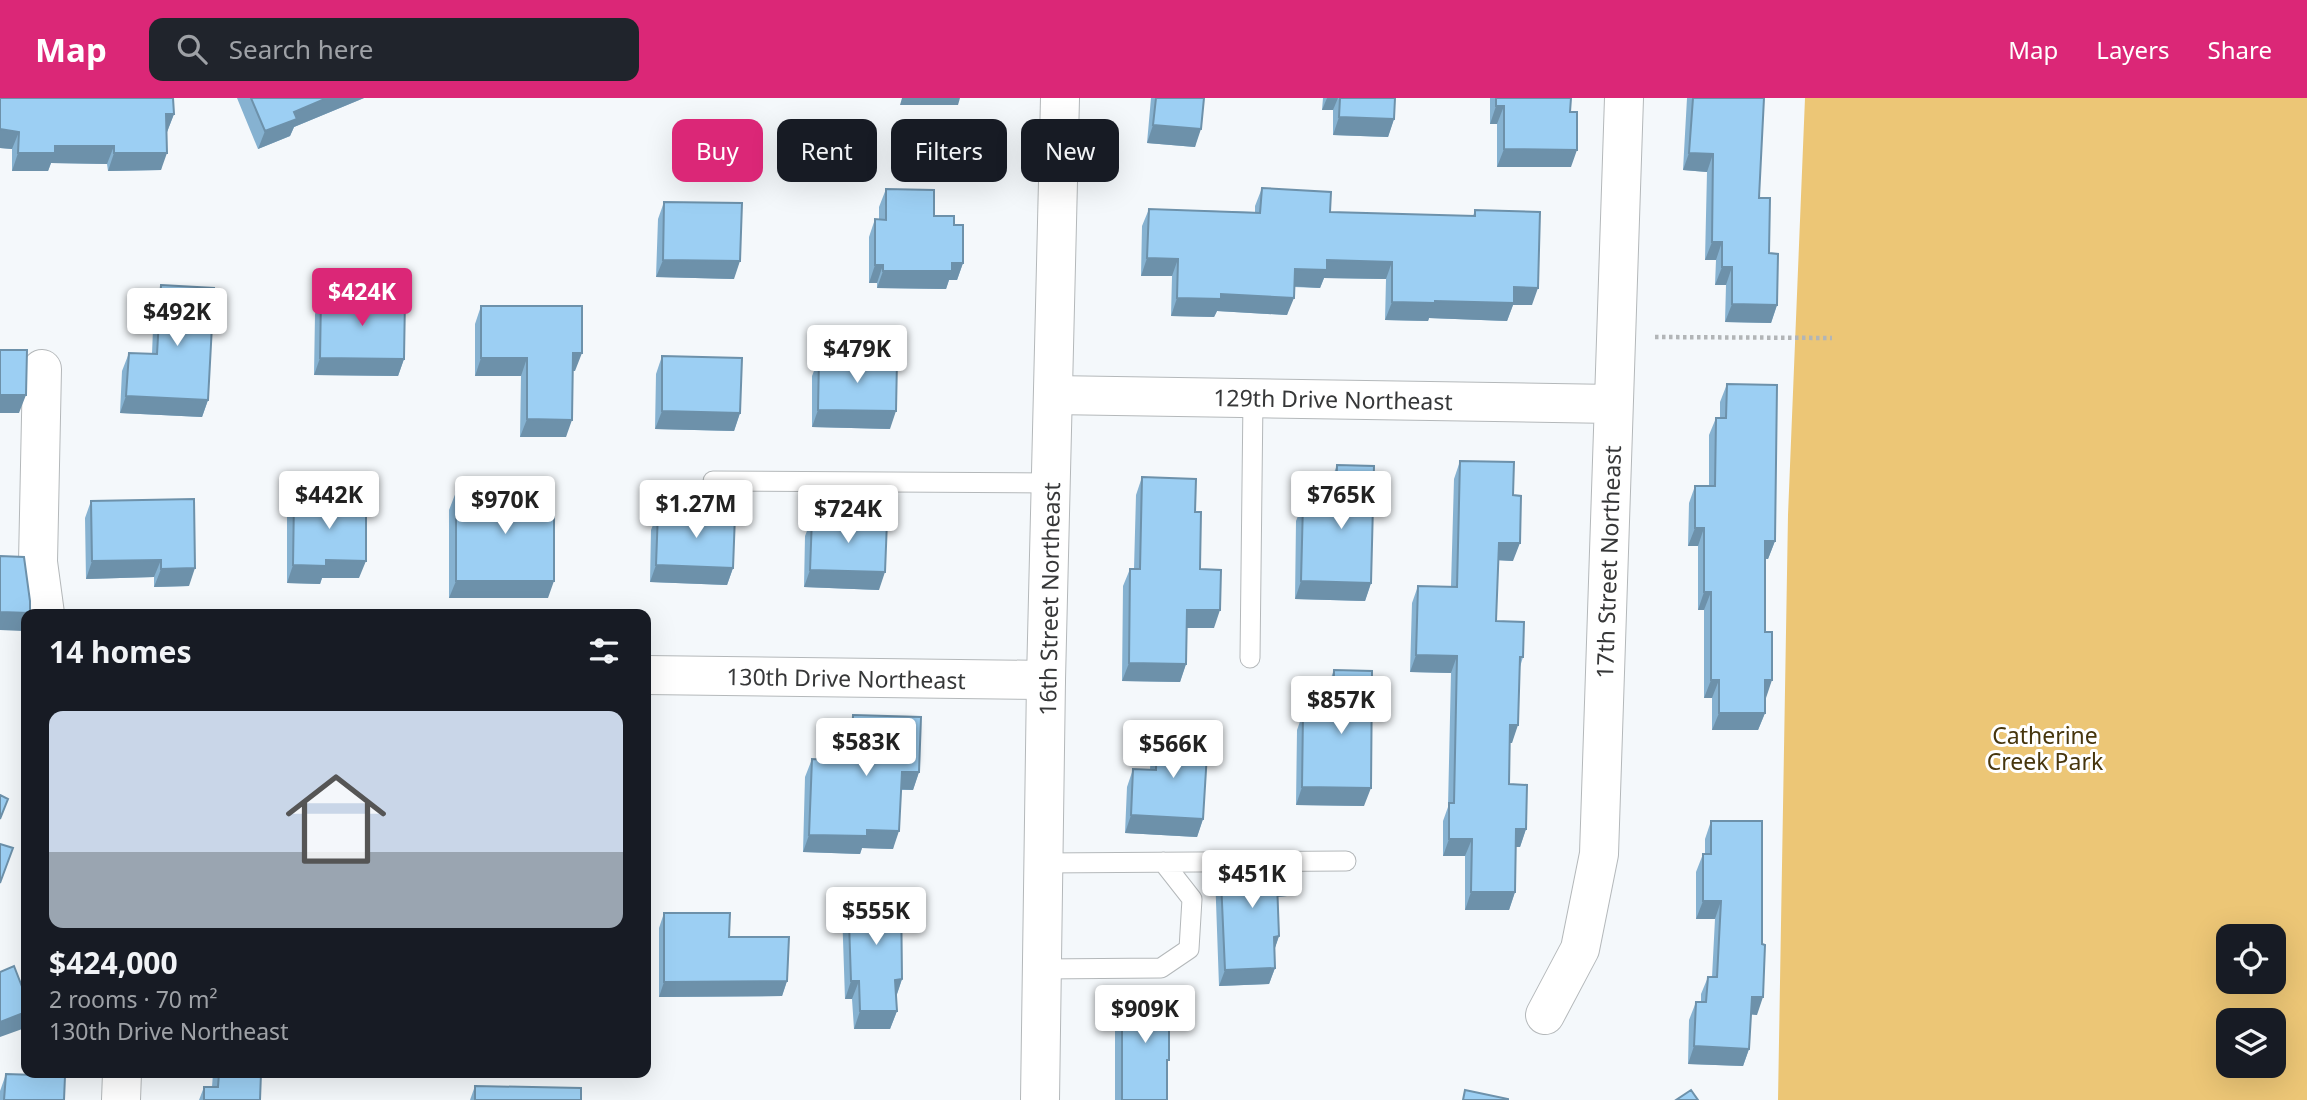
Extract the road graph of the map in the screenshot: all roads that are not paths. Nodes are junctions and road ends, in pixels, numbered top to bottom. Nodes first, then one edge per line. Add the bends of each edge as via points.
1 (1060, 98) edge
2 (1624, 98) edge
3 (42, 369) dead end
4 (1053, 395) junction
5 (1253, 398) junction
6 (1613, 404) junction
7 (713, 481) dead end
8 (1051, 483) junction
9 (44, 609) edge
10 (1250, 657) dead end
11 (651, 675) edge
12 (1046, 680) junction
13 (1346, 861) dead end
14 (1163, 862) junction
15 (1043, 863) junction
16 (1042, 969) junction
17 (1545, 1015) dead end
18 (122, 1078) edge
19 (121, 1100) edge
20 (1040, 1100) edge

1 - 4 street, 16th Street Northeast
2 - 6 street, 17th Street Northeast
3 - 9 street via 38,562
4 - 5 street, 129th Drive Northeast
4 - 8 street, 16th Street Northeast
5 - 6 street, 129th Drive Northeast
5 - 10 lane
6 - 17 street, 17th Street Northeast via 1599,854 1580,948
7 - 8 lane
8 - 12 street, 16th Street Northeast
11 - 12 street, 130th Drive Northeast
12 - 15 street, 16th Street Northeast
13 - 14 lane
14 - 15 lane
14 - 16 lane via 1192,899 1189,949 1161,968
15 - 16 street, 16th Street Northeast
16 - 20 street, 16th Street Northeast
18 - 19 street

